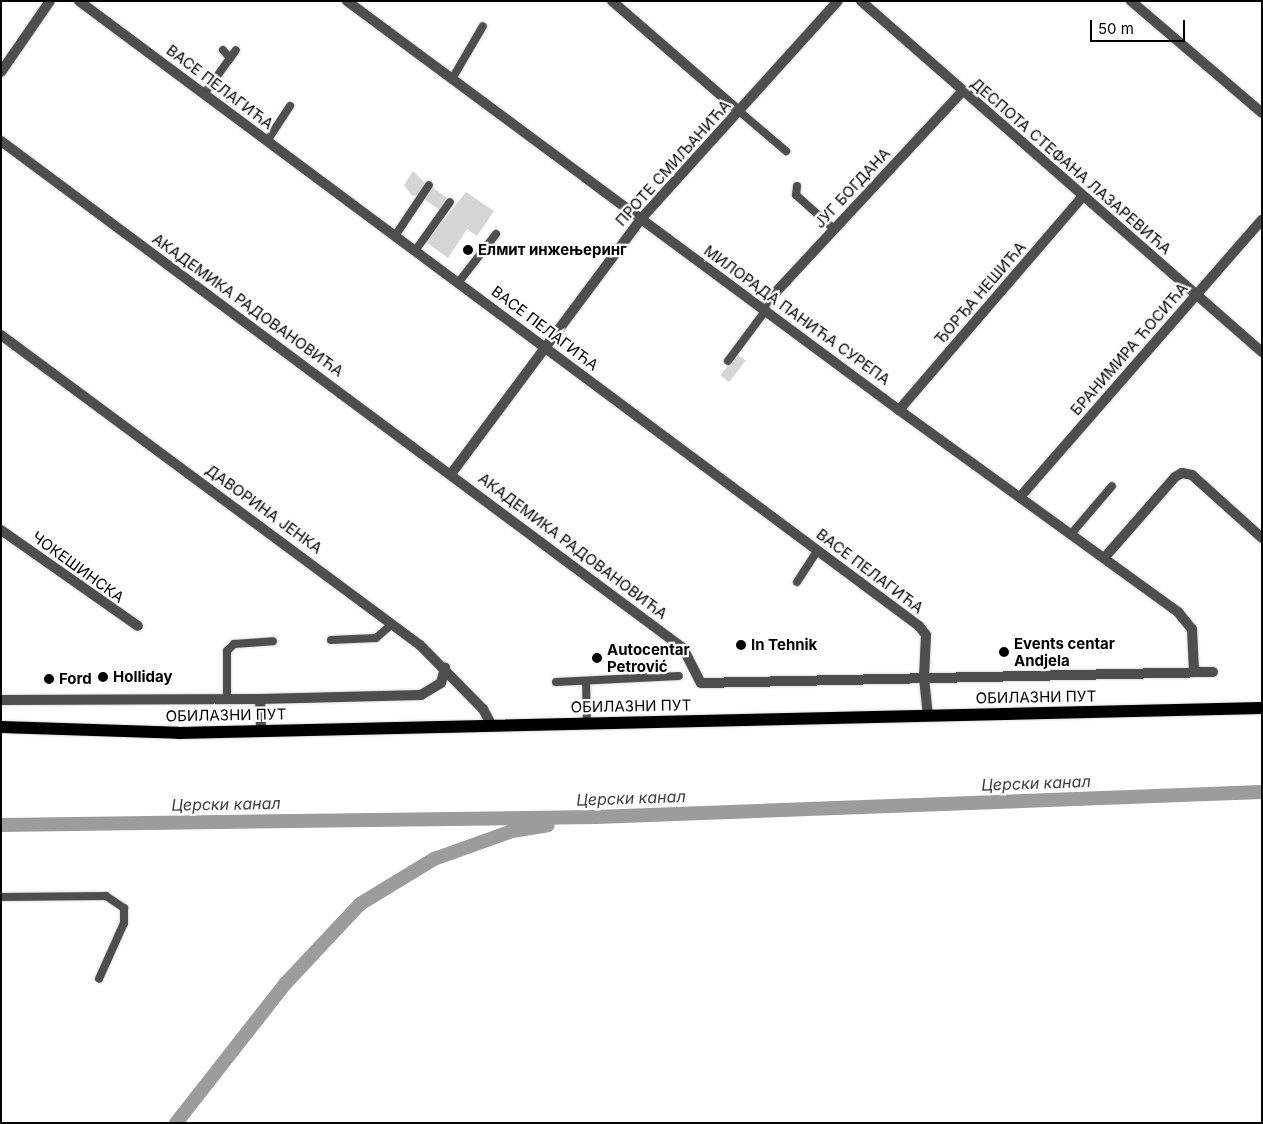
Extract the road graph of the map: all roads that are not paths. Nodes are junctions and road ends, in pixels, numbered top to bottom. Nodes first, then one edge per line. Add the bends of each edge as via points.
1 (79, 1) edge
2 (347, 1) edge
3 (612, 1) edge
4 (838, 1) edge
5 (861, 1) edge
6 (1131, 1) edge
7 (51, 2) edge
8 (483, 26) dead end
9 (223, 50) dead end
10 (236, 50) dead end
11 (230, 58) junction
12 (1, 72) edge
13 (452, 79) junction
14 (963, 91) junction
15 (204, 94) junction
16 (290, 106) dead end
17 (739, 111) junction
18 (1262, 113) edge
19 (267, 140) junction
20 (1, 142) edge
21 (786, 151) dead end
22 (429, 184) dead end
23 (797, 186) dead end
24 (1083, 196) junction
25 (450, 202) dead end
26 (640, 220) junction
27 (1262, 220) edge
28 (834, 229) junction
29 (496, 234) dead end
30 (395, 236) junction
31 (415, 251) junction
32 (458, 283) junction
33 (1196, 296) junction
34 (764, 308) junction
35 (1, 335) edge
36 (544, 346) junction
37 (1262, 352) edge
38 (728, 361) dead end
39 (899, 410) junction
40 (451, 474) junction
41 (1112, 486) dead end
42 (1020, 497) junction
43 (1, 530) edge
44 (1071, 534) junction
45 (1262, 538) edge
46 (818, 550) junction
47 (1105, 557) junction
48 (797, 582) dead end
49 (392, 624) junction
50 (138, 626) dead end
51 (331, 640) dead end
52 (273, 641) dead end
53 (1194, 672) junction
54 (1213, 672) dead end
55 (447, 675) junction
56 (679, 676) dead end
57 (924, 678) junction
58 (586, 681) junction
59 (556, 682) dead end
60 (227, 699) junction
61 (260, 699) junction
62 (1, 700) edge
63 (1262, 708) edge
64 (928, 715) junction
65 (587, 724) junction
66 (492, 726) junction
67 (1, 727) edge
68 (261, 731) junction
69 (1, 897) edge
70 (99, 979) dead end

1 - 15 street, ВАСЕ ПЕЛАГИЋА
2 - 13 street, МИЛОРАДА ПАНИЋА СУРЕПА
3 - 17 street
4 - 17 street, ПРОТЕ СМИЉАНИЋА
5 - 14 street, ДЕСПОТА СТЕФАНА ЛАЗАРЕВИЋА
6 - 18 street
7 - 12 street
8 - 13 lane
9 - 11 lane
10 - 11 lane
11 - 15 lane
13 - 26 street, МИЛОРАДА ПАНИЋА СУРЕПА
14 - 24 street, ДЕСПОТА СТЕФАНА ЛАЗАРЕВИЋА
14 - 28 street, ЈУГ БОГДАНА
15 - 19 street, ВАСЕ ПЕЛАГИЋА
16 - 19 lane
17 - 21 lane
17 - 26 street, ПРОТЕ СМИЉАНИЋА
19 - 30 street, ВАСЕ ПЕЛАГИЋА
20 - 40 street, АКАДЕМИКА РАДОВАНОВИЋА
22 - 30 lane
23 - 28 lane via 796,194
24 - 33 street, ДЕСПОТА СТЕФАНА ЛАЗАРЕВИЋА
24 - 39 street, ЂОРЂА НЕШИЋА
25 - 31 lane
26 - 34 street, МИЛОРАДА ПАНИЋА СУРЕПА
26 - 36 street, ПРОТЕ СМИЉАНИЋА
27 - 33 street, БРАНИМИРА ЋОСИЋА
28 - 34 street, ЈУГ БОГДАНА
29 - 32 lane
30 - 31 street, ВАСЕ ПЕЛАГИЋА
31 - 32 street, ВАСЕ ПЕЛАГИЋА
32 - 36 street, ВАСЕ ПЕЛАГИЋА
33 - 37 street, ДЕСПОТА СТЕФАНА ЛАЗАРЕВИЋА
33 - 42 street, БРАНИМИРА ЋОСИЋА
34 - 38 lane
34 - 39 street, МИЛОРАДА ПАНИЋА СУРЕПА
35 - 49 street, ДАВОРИНА ЈЕНКА
36 - 40 street, ПРОТЕ СМИЉАНИЋА
36 - 46 street, ВАСЕ ПЕЛАГИЋА
39 - 42 street, МИЛОРАДА ПАНИЋА СУРЕПА
40 - 57 street, АКАДЕМИКА РАДОВАНОВИЋА via 683,648 701,683
41 - 44 lane
42 - 44 street, МИЛОРАДА ПАНИЋА СУРЕПА
43 - 50 street, ЧОКЕШИНСКА
44 - 47 street, МИЛОРАДА ПАНИЋА СУРЕПА
45 - 47 street via 1192,475 1182,473
46 - 48 lane
46 - 57 street, ВАСЕ ПЕЛАГИЋА via 919,626 926,635
47 - 53 street, МИЛОРАДА ПАНИЋА СУРЕПА via 1178,612 1192,629
49 - 51 lane via 376,638
49 - 55 street, ДАВОРИНА ЈЕНКА
52 - 60 lane via 234,644 227,651
53 - 54 street, АКАДЕМИКА РАДОВАНОВИЋА
53 - 57 street, АКАДЕМИКА РАДОВАНОВИЋА
55 - 61 street via 421,695
55 - 66 street, ДАВОРИНА ЈЕНКА via 483,709
56 - 58 lane
57 - 64 street, ВАСЕ ПЕЛАГИЋА
58 - 59 lane
58 - 65 lane
60 - 61 street
60 - 62 street
61 - 68 street
63 - 64 main road, ОБИЛАЗНИ ПУТ
64 - 65 main road, ОБИЛАЗНИ ПУТ
65 - 66 main road, ОБИЛАЗНИ ПУТ
66 - 68 main road, ОБИЛАЗНИ ПУТ
67 - 68 main road, ОБИЛАЗНИ ПУТ via 126,733
69 - 70 lane via 106,896 124,908 124,923

